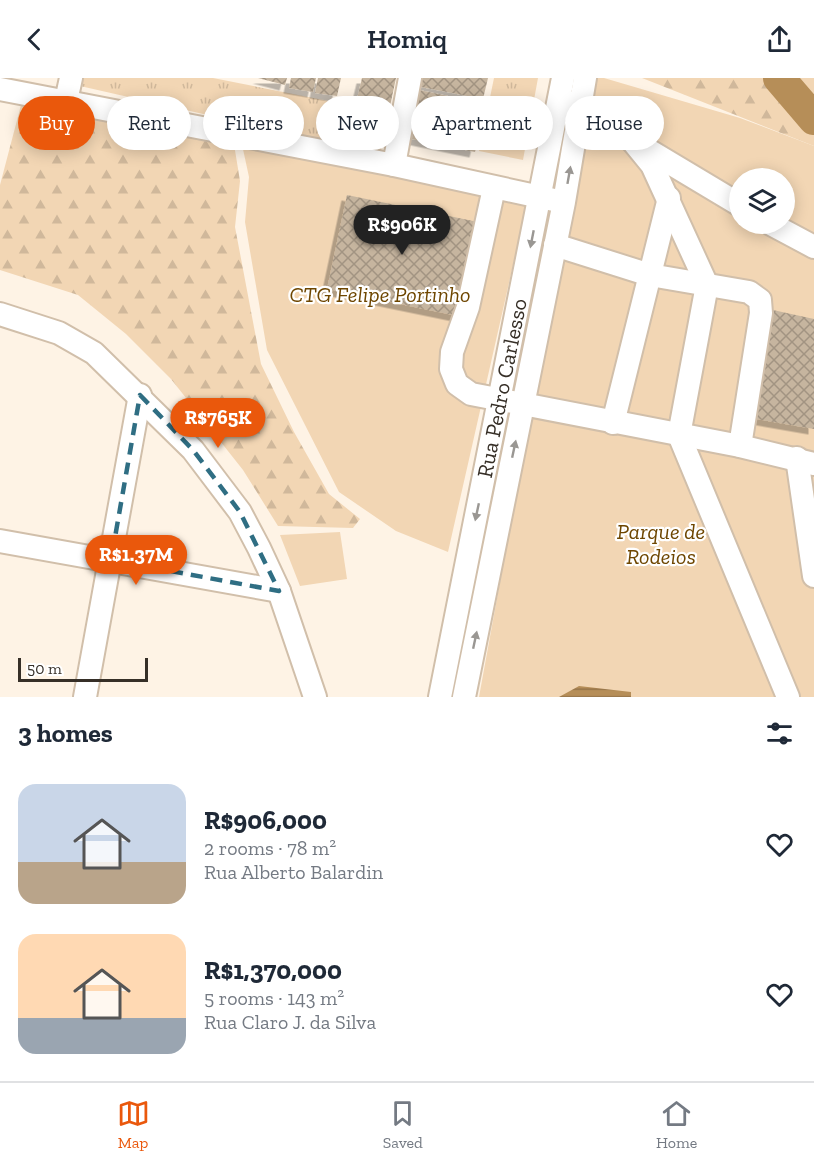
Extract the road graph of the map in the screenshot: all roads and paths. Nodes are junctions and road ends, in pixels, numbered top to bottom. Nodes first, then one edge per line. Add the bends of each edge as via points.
1 (71, 78) edge
2 (410, 78) edge
3 (585, 78) edge
4 (561, 88) edge
5 (0, 89) edge
6 (38, 96) edge
7 (67, 96) edge
8 (582, 96) edge
9 (95, 107) edge
10 (573, 150) edge
11 (640, 150) edge
12 (650, 150) edge
13 (394, 165) junction
14 (494, 188) junction
15 (540, 197) junction
16 (669, 198) junction
17 (729, 198) edge
18 (564, 202) junction
19 (790, 234) edge
20 (555, 245) junction
21 (814, 247) edge
22 (650, 275) junction
23 (707, 285) junction
24 (0, 314) edge
25 (140, 395) junction
26 (500, 400) junction
27 (523, 405) junction
28 (613, 423) junction
29 (679, 435) junction
30 (740, 446) junction
31 (805, 461) edge
32 (0, 542) edge
33 (111, 560) junction
34 (814, 576) edge
35 (279, 591) junction
36 (86, 697) edge
37 (315, 697) edge
38 (440, 697) edge
39 (464, 697) edge
40 (788, 697) edge

1 - 7 street
2 - 13 street
3 - 8 street, Rua Pedro Carlesso
4 - 15 street, Rua Pedro Carlesso
5 - 6 street
9 - 13 street
18 -> 10 street, Rua Pedro Carlesso
11 - 16 street
12 - 17 street
13 - 14 street
14 - 15 street
14 - 26 street via 468,307 453,343 451,369 457,384 471,394
15 - 18 street
15 -> 26 street, Rua Pedro Carlesso
16 - 22 street
16 - 23 street
18 - 20 street, Rua Pedro Carlesso
19 - 21 street
20 - 22 street
20 - 27 street, Rua Pedro Carlesso
22 - 23 street
22 - 28 street
23 - 29 street
23 - 30 street via 749,292 760,300
24 - 25 street via 59,333 94,353
25 - 33 street
25 - 35 street via 193,450 240,512
26 - 27 street
26 -> 38 street, Rua Pedro Carlesso
27 - 28 street
39 -> 27 street, Rua Pedro Carlesso
28 - 29 street
29 - 30 street
29 - 40 street
30 - 31 street
31 - 34 street
32 - 33 street
33 - 35 street
33 - 36 street
35 - 37 street

